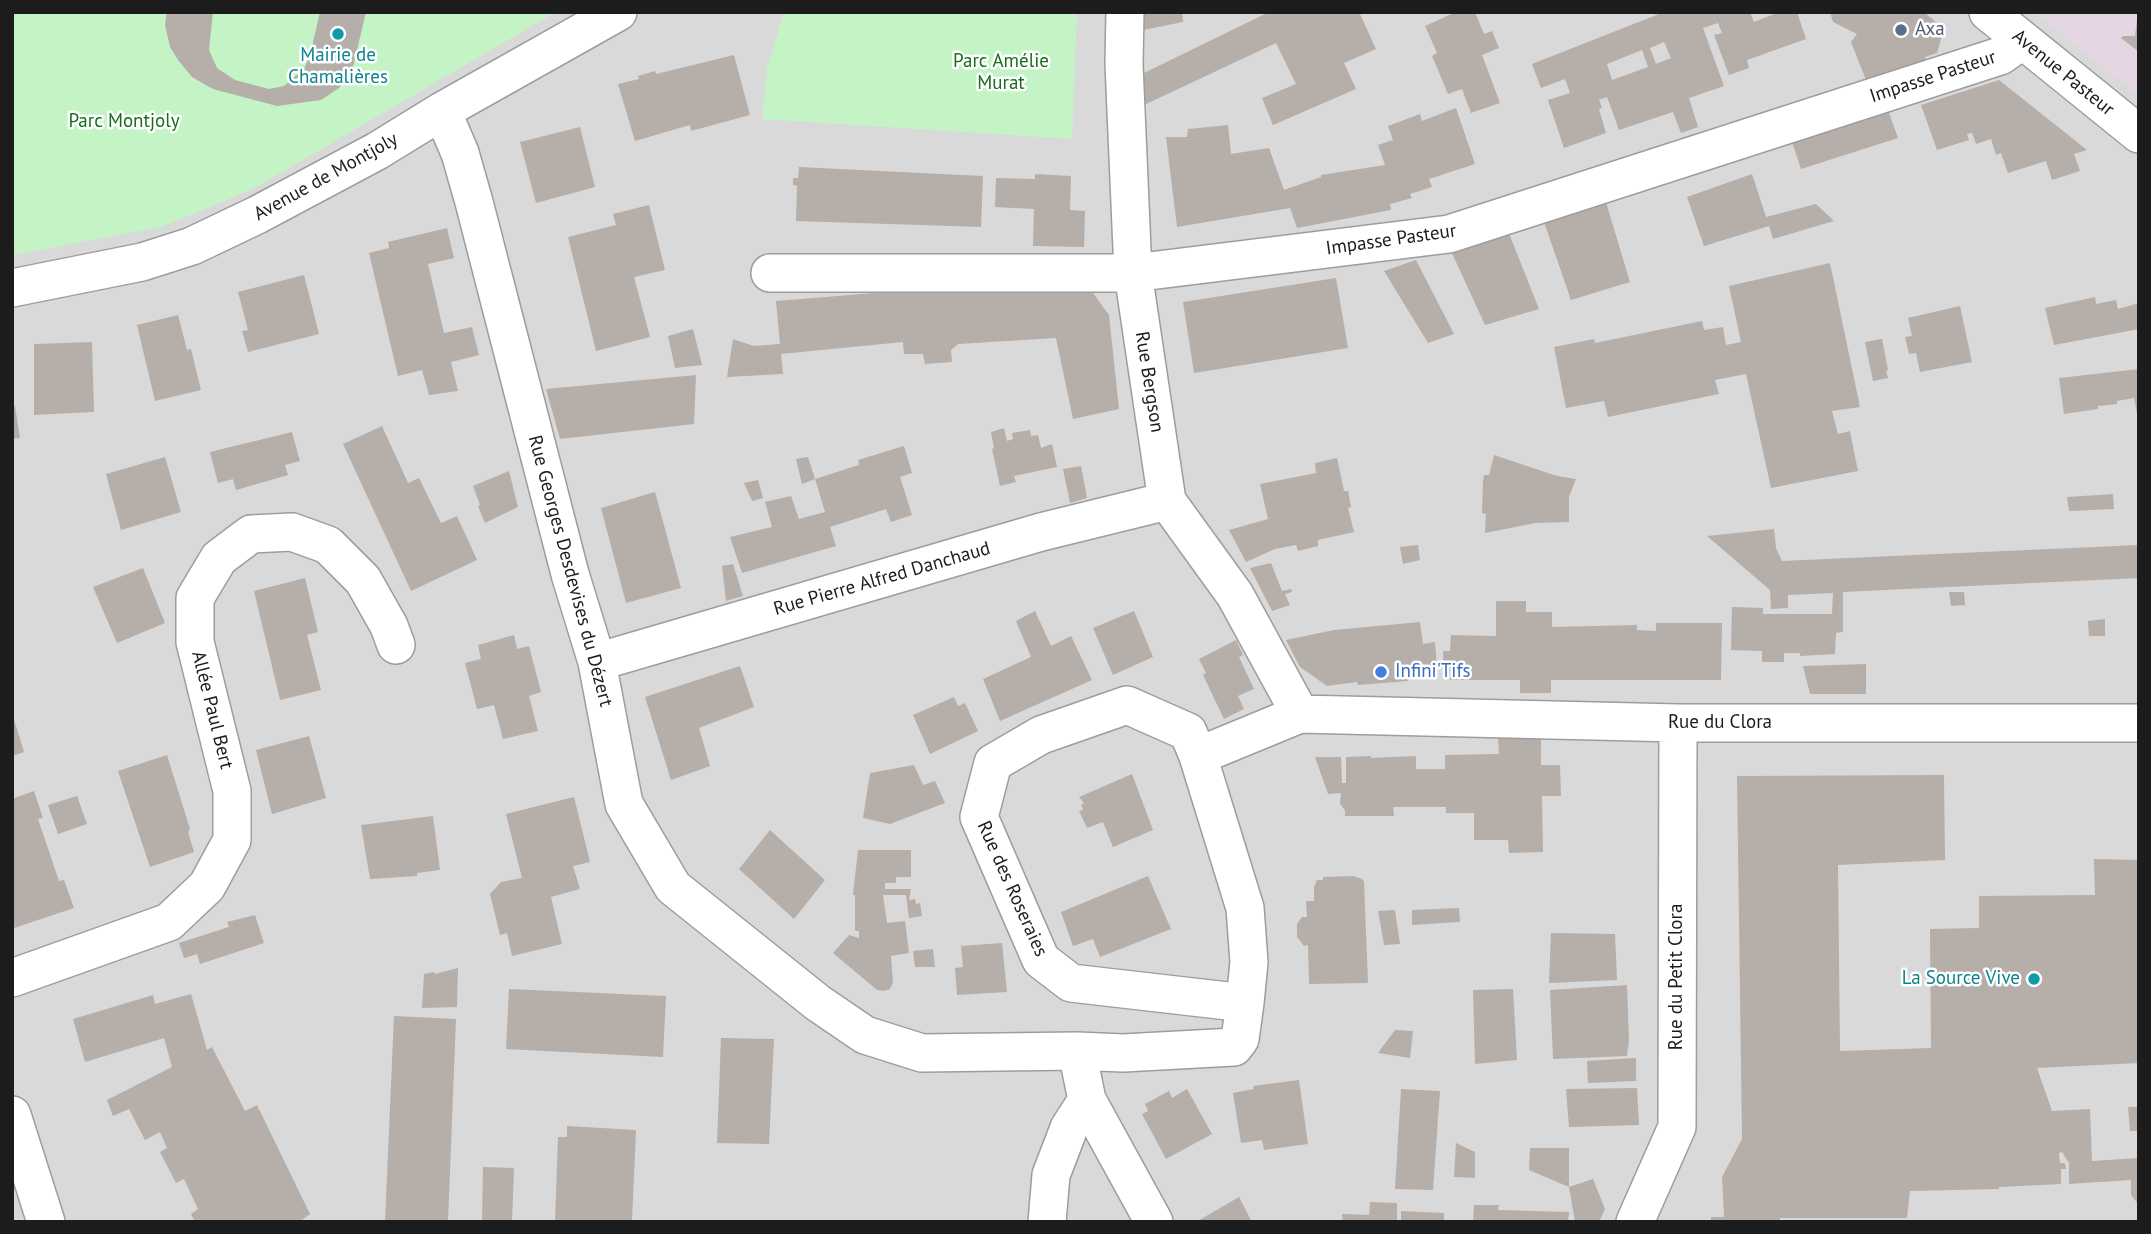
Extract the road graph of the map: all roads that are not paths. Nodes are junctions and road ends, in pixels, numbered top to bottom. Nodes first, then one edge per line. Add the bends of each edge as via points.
1 (618, 12) edge
2 (1125, 12) edge
3 (1988, 12) edge
4 (2023, 40) junction
5 (442, 111) junction
6 (2139, 134) edge
7 (770, 273) dead end
8 (1133, 273) junction
9 (12, 288) edge
10 (1167, 501) junction
11 (396, 645) dead end
12 (597, 662) junction
13 (1300, 713) junction
14 (1678, 723) junction
15 (2139, 723) edge
16 (1198, 756) junction
17 (12, 978) edge
18 (1245, 1003) junction
19 (1077, 1051) junction
20 (1087, 1100) junction
21 (12, 1115) edge
22 (46, 1222) edge
23 (1047, 1222) edge
24 (1154, 1222) edge
25 (1635, 1222) edge

1 - 5 street, Avenue de Montjoly
2 - 8 street, Rue Bergson
3 - 4 street, Avenue Pasteur
4 - 6 street, Avenue Pasteur
4 - 8 street, Impasse Pasteur via 2000,56 1449,234
5 - 9 street, Avenue de Montjoly via 377,151 192,246 142,262
5 - 12 street, Rue Georges Desdevises du Dézert via 474,202
7 - 8 street, Impasse Pasteur
8 - 10 street, Rue Bergson
10 - 12 street, Rue Pierre Alfred Danchaud via 1041,532
10 - 13 street, Rue Bergson via 1235,594
11 - 17 street, Allée Paul Bert via 363,580 328,545 292,531 251,534 219,558 195,598 195,642 232,791 232,840 207,886 169,922
12 - 19 street, Rue Georges Desdevises du Dézert via 624,804 673,887 865,1035 922,1052
13 - 14 street, Rue du Clora
13 - 16 street
14 - 15 street, Rue du Clora
14 - 25 street, Rue du Petit Clora via 1677,1127
16 - 18 street, Rue des Roseraies via 1245,908 1250,962
16 - 18 street, Rue des Roseraies via 1188,732 1126,705 1041,736 993,763 979,817 1041,960 1071,984
18 - 19 street, Rue des Roseraies via 1240,1039 1234,1047
19 - 20 street
20 - 23 street via 1069,1128 1051,1174
20 - 24 street
21 - 22 street

